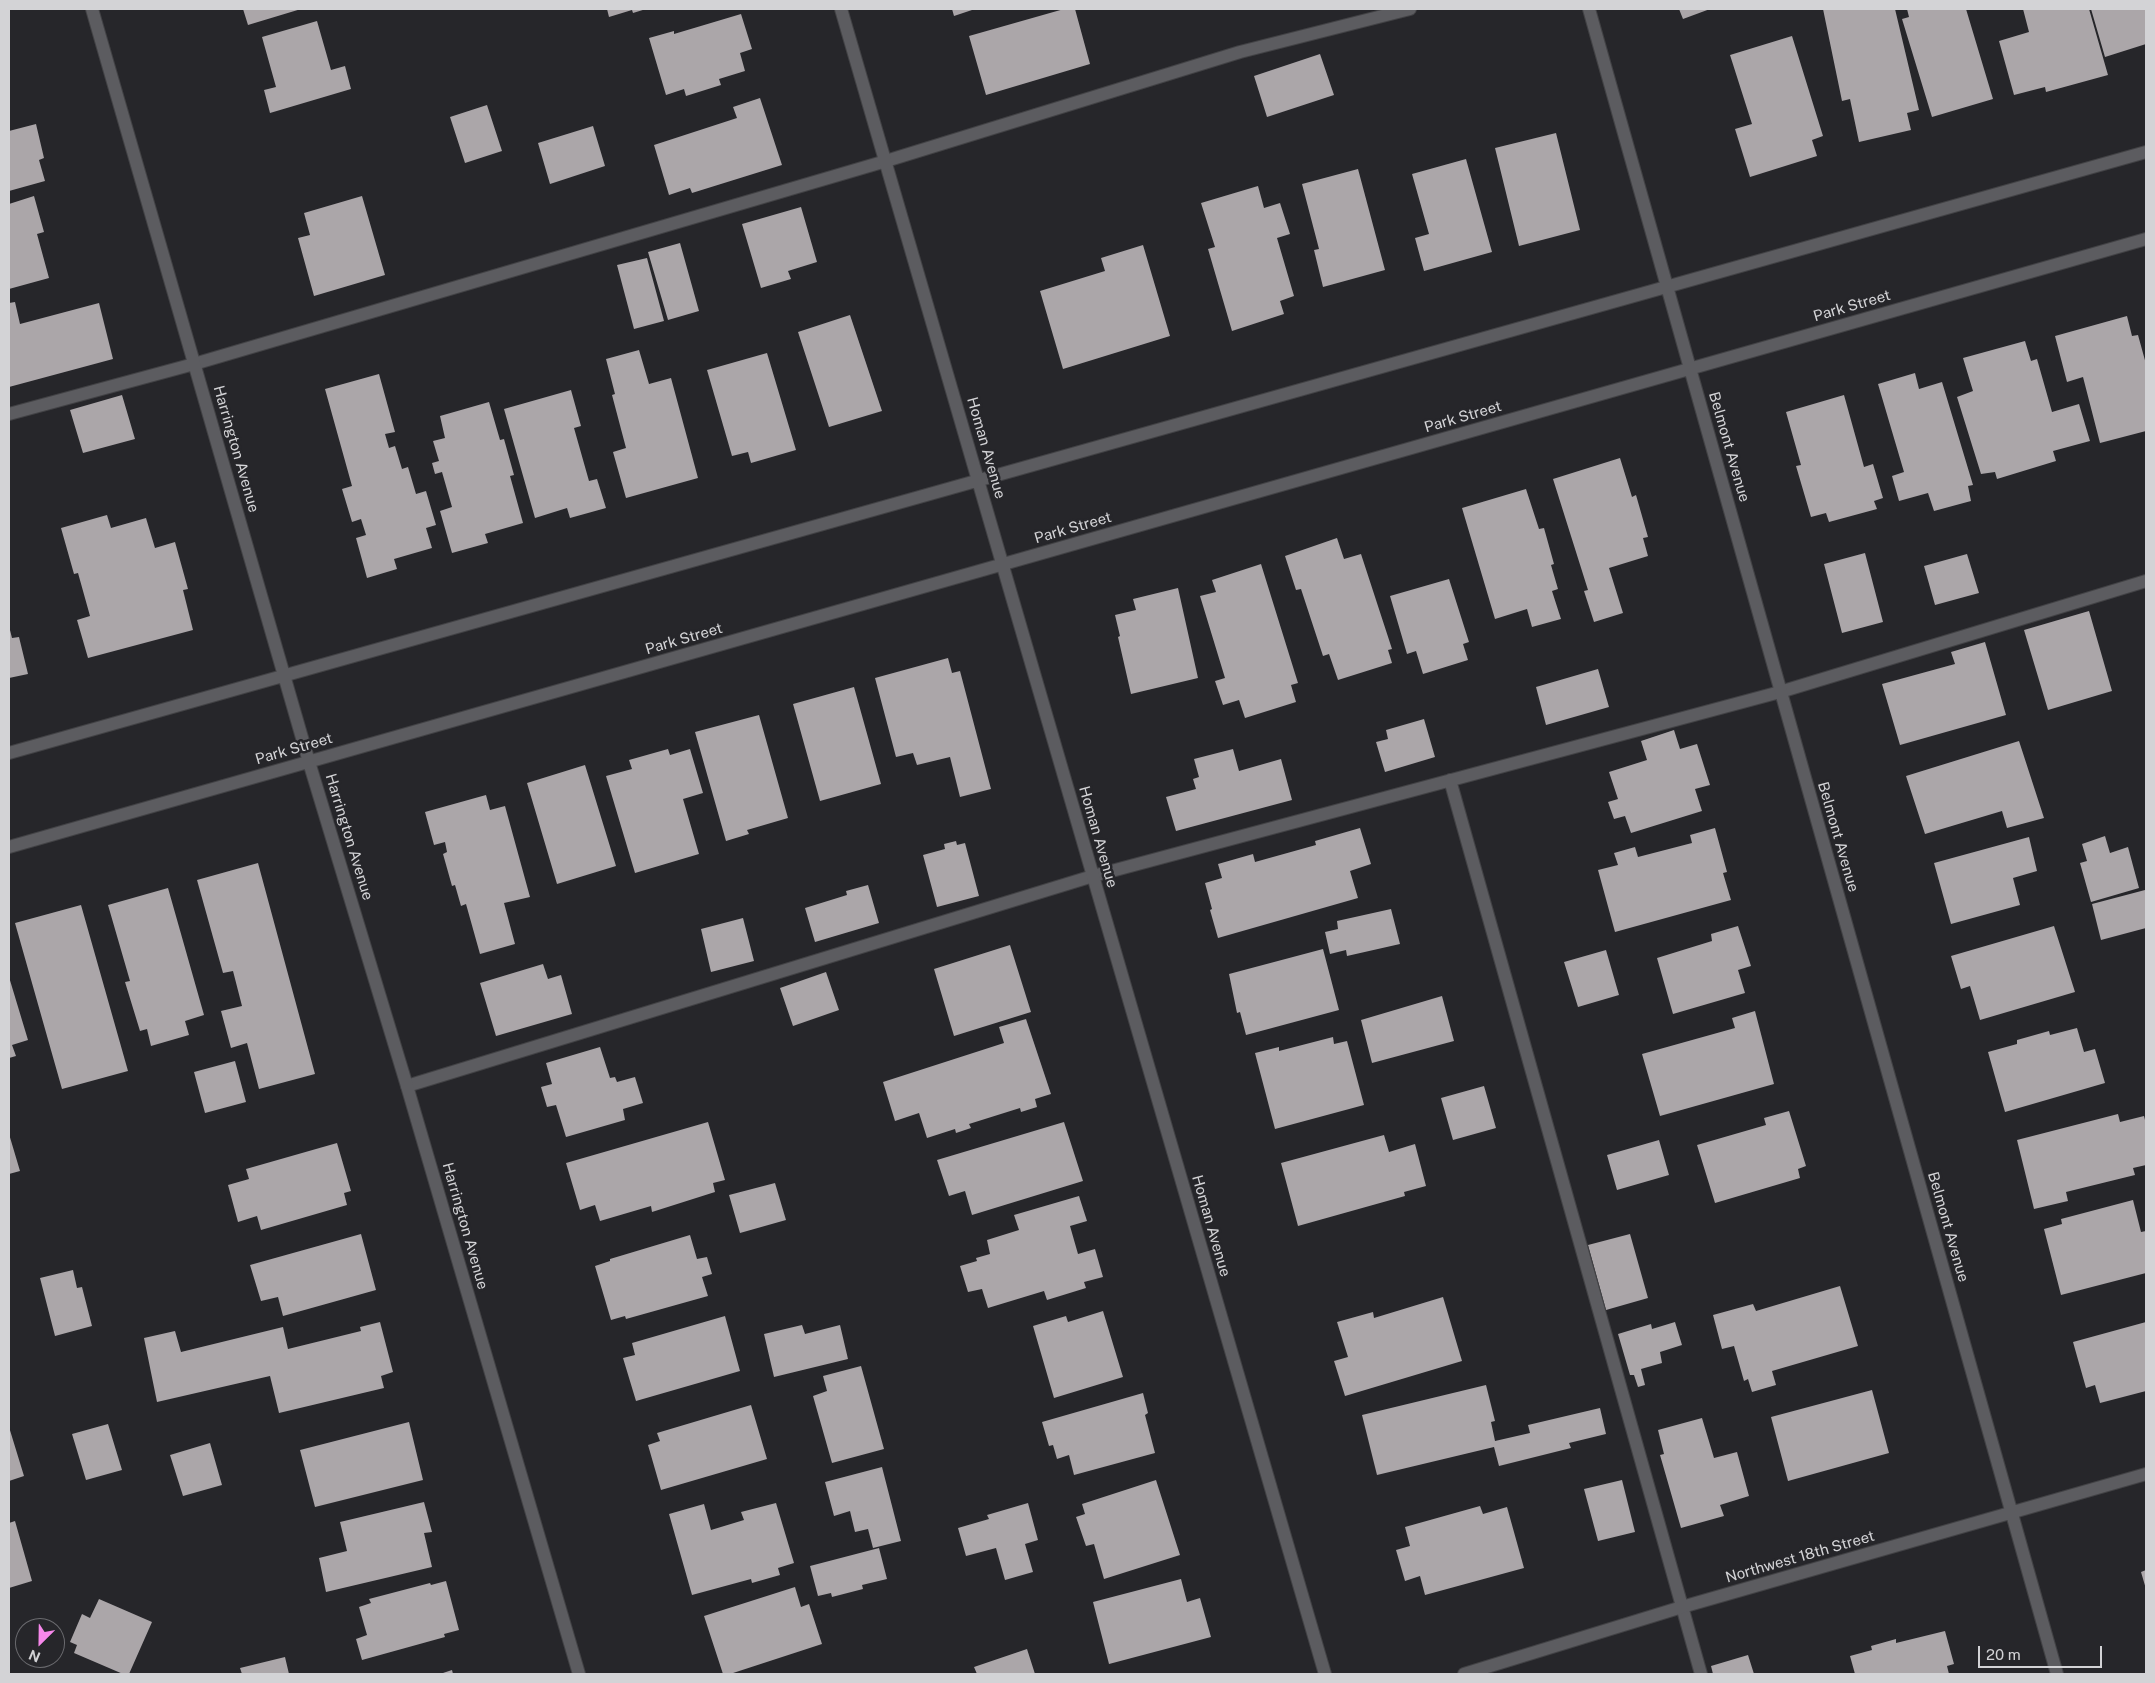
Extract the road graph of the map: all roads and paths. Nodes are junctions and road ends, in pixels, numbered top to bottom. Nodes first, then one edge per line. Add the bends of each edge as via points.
1 (92, 9) edge
2 (841, 9) edge
3 (1410, 9) edge
4 (1589, 9) edge
5 (2146, 152) edge
6 (886, 161) junction
7 (2146, 239) edge
8 (1667, 287) junction
9 (194, 364) junction
10 (1690, 369) junction
11 (9, 414) edge
12 (978, 480) junction
13 (1003, 565) junction
14 (2146, 581) edge
15 (284, 676) junction
16 (1780, 692) junction
17 (9, 753) edge
18 (309, 762) junction
19 (1450, 780) junction
20 (9, 847) edge
21 (1093, 876) junction
22 (407, 1086) junction
23 (2146, 1474) edge
24 (2012, 1513) junction
25 (1682, 1607) junction
26 (579, 1674) edge
27 (1325, 1674) edge
28 (1464, 1674) edge
29 (1701, 1674) edge
30 (2057, 1674) edge

1 - 9 street, Harrington Avenue
2 - 6 street, Homan Avenue
3 - 6 street via 1240,52
4 - 8 street, Belmont Avenue
5 - 8 street
6 - 9 street
6 - 12 street, Homan Avenue
7 - 10 street, Park Street
8 - 10 street, Belmont Avenue
8 - 12 street
9 - 11 street
9 - 15 street, Harrington Avenue
10 - 13 street, Park Street
10 - 16 street, Belmont Avenue
12 - 13 street, Homan Avenue
12 - 15 street
13 - 18 street, Park Street
13 - 21 street, Homan Avenue
14 - 16 street
15 - 17 street
15 - 18 street, Harrington Avenue
16 - 19 street
16 - 24 street, Belmont Avenue
18 - 20 street, Park Street
18 - 22 street, Harrington Avenue
19 - 21 street
19 - 25 street
21 - 22 street
21 - 27 street, Homan Avenue
22 - 26 street, Harrington Avenue
23 - 24 street, Northwest 18th Street
24 - 25 street, Northwest 18th Street
24 - 30 street, Belmont Avenue
25 - 28 street, Northwest 18th Street
25 - 29 street

